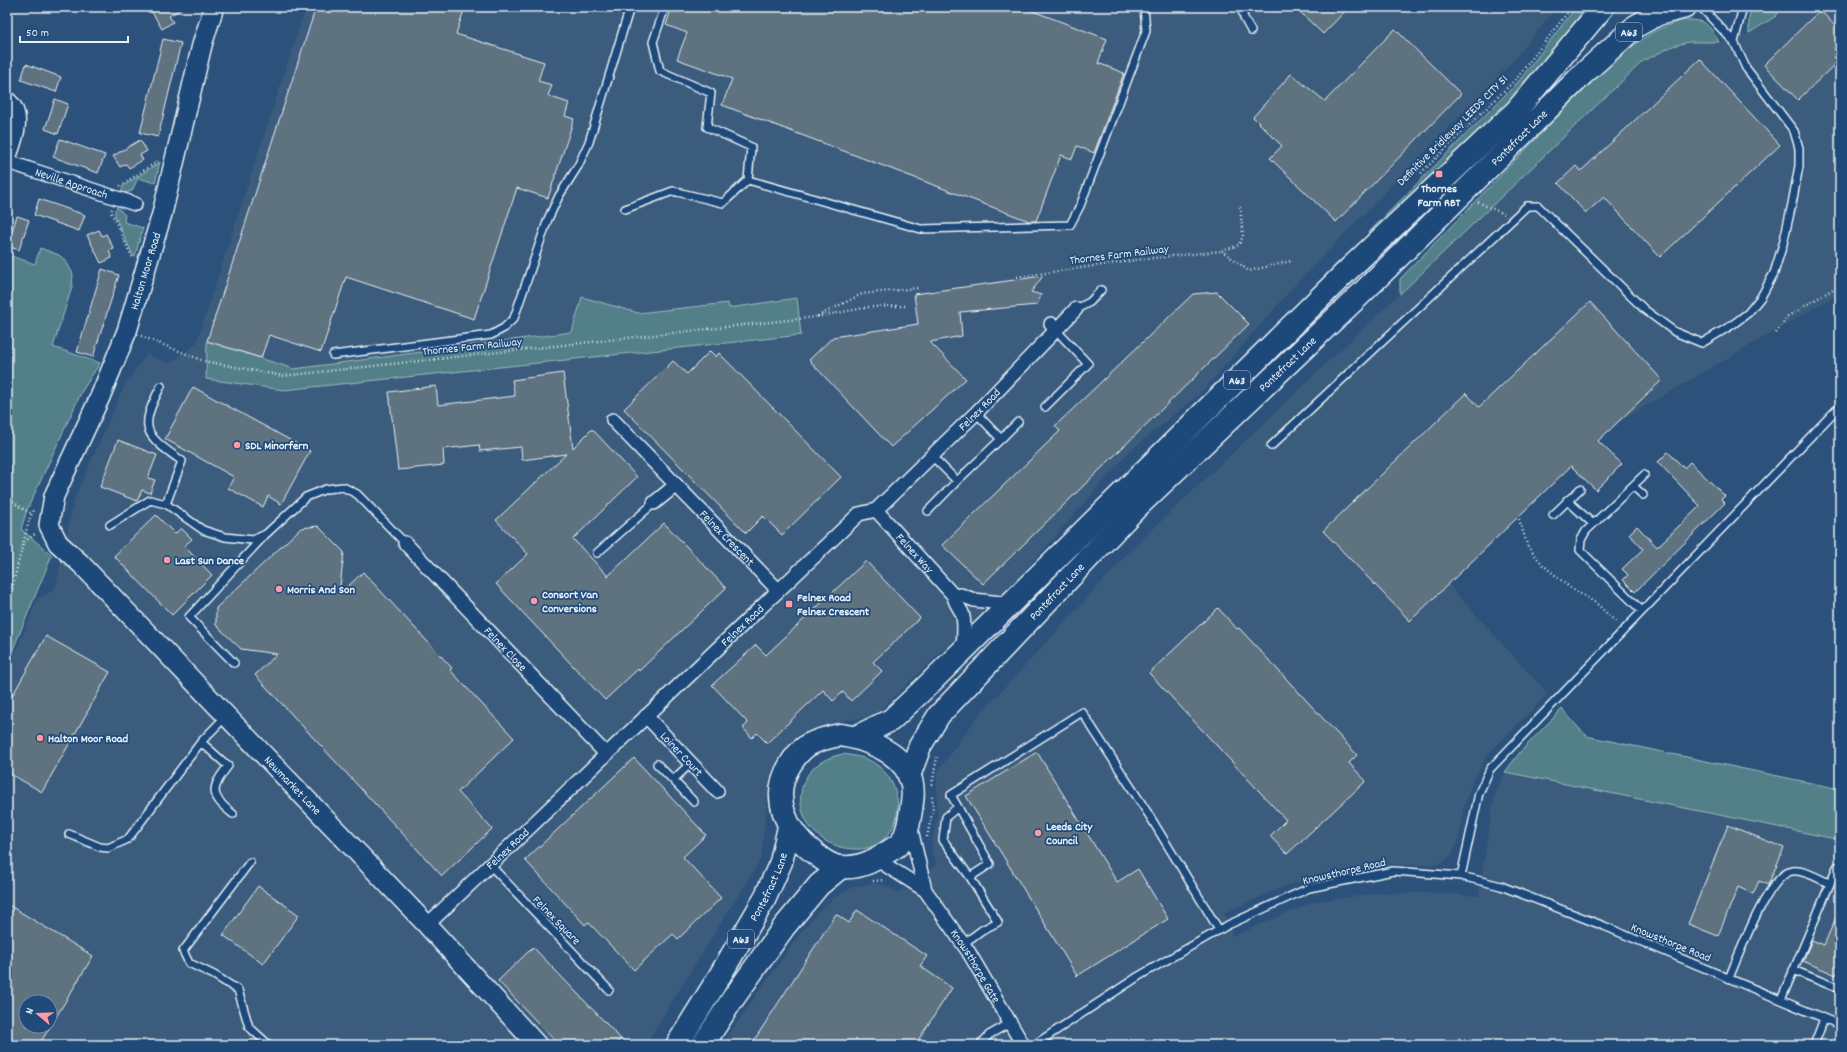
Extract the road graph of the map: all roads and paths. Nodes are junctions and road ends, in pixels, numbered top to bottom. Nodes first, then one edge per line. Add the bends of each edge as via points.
1 (214, 7) edge
2 (630, 7) edge
3 (665, 7) edge
4 (1144, 7) edge
5 (1241, 7) edge
6 (1572, 7) edge
7 (1604, 7) edge
8 (1685, 7) edge
9 (1701, 7) edge
10 (1743, 7) edge
11 (1251, 31) dead end
12 (1734, 42) junction
13 (7, 98) edge
14 (7, 163) edge
15 (1417, 178) dead end
16 (748, 180) junction
17 (1461, 194) junction
18 (135, 204) dead end
19 (1240, 207) dead end
20 (625, 209) dead end
21 (1513, 218) junction
22 (1222, 251) junction
23 (1292, 261) dead end
24 (1017, 277) dead end
25 (1840, 285) edge
26 (918, 288) dead end
27 (1101, 290) dead end
28 (905, 306) dead end
29 (1076, 308) joint
30 (816, 317) junction
31 (1053, 327) junction
32 (136, 333) dead end
33 (1776, 334) dead end
34 (333, 355) dead end
35 (161, 386) dead end
36 (1840, 406) edge
37 (1045, 407) dead end
38 (976, 413) junction
39 (613, 420) dead end
40 (1018, 422) dead end
41 (1000, 439) junction
42 (1271, 446) dead end
43 (932, 456) junction
44 (1644, 475) dead end
45 (957, 481) junction
46 (676, 485) junction
47 (1633, 486) junction
48 (1580, 489) dead end
49 (1643, 495) dead end
50 (7, 496) edge
51 (1568, 500) junction
52 (654, 502) joint
53 (166, 504) junction
54 (876, 510) junction
55 (928, 511) dead end
56 (1553, 515) dead end
57 (1519, 519) dead end
58 (1593, 524) junction
59 (49, 525) junction
60 (110, 525) dead end
61 (266, 534) junction
62 (405, 543) joint
63 (597, 553) dead end
64 (778, 590) junction
65 (954, 596) junction
66 (1010, 604) junction
67 (1642, 612) junction
68 (1624, 630) junction
69 (963, 651) junction
70 (234, 663) dead end
71 (226, 716) junction
72 (646, 716) junction
73 (856, 737) junction
74 (201, 742) junction
75 (940, 751) dead end
76 (606, 754) junction
77 (691, 763) junction
78 (658, 764) dead end
79 (910, 776) junction
80 (673, 780) junction
81 (932, 788) dead end
82 (717, 791) dead end
83 (932, 794) dead end
84 (694, 802) dead end
85 (958, 807) junction
86 (233, 814) dead end
87 (910, 823) junction
88 (789, 827) junction
89 (69, 834) dead end
90 (876, 859) junction
91 (918, 860) junction
92 (250, 862) dead end
93 (490, 865) junction
94 (841, 867) junction
95 (1836, 867) dead end
96 (899, 874) junction
97 (1461, 876) junction
98 (970, 877) junction
99 (870, 882) dead end
100 (1830, 884) junction
101 (925, 890) junction
102 (427, 925) junction
103 (1219, 930) junction
104 (963, 944) junction
105 (1793, 970) junction
106 (1729, 978) junction
107 (1840, 989) edge
108 (609, 990) dead end
109 (1781, 1000) junction
110 (1824, 1019) junction
111 (1010, 1023) junction
112 (1840, 1025) edge
113 (269, 1045) edge
114 (536, 1045) edge
115 (677, 1045) edge
116 (703, 1045) edge
117 (980, 1045) edge
118 (1023, 1045) edge
119 (1034, 1045) edge
120 (1814, 1045) edge

1 - 59 street, Halton Moor Road via 202,45 162,214 127,331 100,397 54,496
2 - 34 lane via 590,142 548,219 514,318 492,335
3 - 16 lane via 653,42 660,71 711,93 706,127 751,147
4 - 16 lane via 1146,32 1080,206 1070,225 921,229
5 - 11 lane
6 - 15 path, Definitive Bridleway LEEDS CITY 51 via 1516,79
7 - 66 highway, Pontefract Lane / A63 via 1516,110 1342,277
8 - 17 highway, Pontefract Lane / A63 via 1658,14 1636,26 1583,74
9 - 12 lane
10 - 12 lane
12 - 21 lane via 1746,68 1794,131 1799,148 1799,166 1783,244 1774,273 1761,297 1732,325 1702,343 1675,332 1645,310 1538,206 1526,206
13 - 14 street via 15,106 19,123
14 - 18 street, Neville Approach
16 - 20 lane via 724,203 673,191
17 - 21 path
17 - 79 highway, Pontefract Lane / A63 via 1137,507 939,715 920,746
19 - 22 path, Thornes Farm Railway via 1243,236 1239,246
21 - 42 lane
22 - 23 path via 1249,271
22 - 24 path, Thornes Farm Railway
25 - 33 path via 1788,316
26 - 30 path, Thornes Farm Railway via 862,294
27 - 29 lane via 1090,302
28 - 30 path, Thornes Farm Railway via 869,307
29 - 31 street, Felnex Road
30 - 32 path, Thornes Farm Railway via 283,376 204,361
31 - 37 lane via 1088,364
31 - 38 street, Felnex Road
35 - 53 lane via 149,413 148,428 152,438 161,447 182,461
36 - 67 lane
38 - 41 lane
38 - 43 street, Felnex Road
39 - 46 street, Felnex Crescent
40 - 41 lane
41 - 45 lane
43 - 45 lane
43 - 54 street, Felnex Road
44 - 47 lane
45 - 55 lane
46 - 52 street
46 - 64 street, Felnex Crescent
47 - 49 lane
47 - 58 lane
48 - 51 lane
50 - 59 path
51 - 56 lane
51 - 58 lane
52 - 63 lane
53 - 60 lane via 150,500
53 - 61 lane via 203,530 225,537 252,540
54 - 64 street, Felnex Road via 858,514
54 - 65 street, Felnex Way
57 - 68 path via 1528,547 1543,565 1568,586 1596,603
58 - 67 lane via 1581,540 1580,550
59 - 71 street, Newmarket Lane via 58,543
61 - 62 lane via 306,498 326,489 343,487 357,494
61 - 70 lane via 189,617
62 - 76 street, Felnex Close
64 - 72 street, Felnex Road
65 - 66 street
65 - 69 street, Felnex Way via 962,613
66 - 69 highway, Pontefract Lane / A63
67 - 68 lane
68 - 97 lane via 1490,769 1479,793
69 - 73 highway, Pontefract Lane / A63 via 891,720
71 - 74 lane
71 - 102 street, Newmarket Lane
72 - 76 street, Felnex Road
72 - 77 street, Loiner Court
73 - 79 highway, A63 via 887,752
73 - 88 highway, A63 via 840,735 824,738 808,745 794,757 784,775 780,795
74 - 86 lane via 228,766 221,775 215,794 218,803
74 - 89 lane via 128,839 108,848
75 - 81 path
76 - 93 street, Felnex Road
77 - 80 lane
77 - 82 street, Loiner Court
78 - 80 lane
79 - 87 highway, A63 via 913,794
80 - 84 lane
83 - 91 path via 924,856
85 - 98 lane via 946,817 943,840
85 - 98 lane via 990,864
85 - 103 lane via 951,795 1082,712
87 - 90 highway, A63 via 900,844
87 - 91 street, Knowsthorpe Gate
88 - 94 highway, A63 via 801,843 821,859
88 - 115 highway, Pontefract Lane / A63 via 781,862 764,900
90 - 94 highway, A63 via 860,866
90 - 96 street, Knowsthorpe Gate
91 - 101 street, Knowsthorpe Gate
92 - 113 lane via 183,951 189,962 238,990 249,1027
93 - 102 street, Felnex Road
93 - 108 lane, Felnex Square
94 - 116 highway, A63 via 819,885 784,927
95 - 100 lane
96 - 99 path
96 - 101 street, Knowsthorpe Gate
97 - 103 lane, Knowsthorpe Road via 1393,870 1332,883 1310,888
97 - 106 lane, Knowsthorpe Road via 1501,886
98 - 104 lane via 998,922
100 - 105 lane
100 - 106 lane via 1794,870 1787,872 1764,900
101 - 104 street, Knowsthorpe Gate
102 - 114 street, Newmarket Lane
103 - 119 lane, Knowsthorpe Road via 1138,976
104 - 111 street, Knowsthorpe Gate
105 - 107 lane
105 - 109 lane
106 - 109 lane, Knowsthorpe Road
109 - 110 lane, Knowsthorpe Road
110 - 112 lane, Knowsthorpe Road
110 - 120 lane
111 - 117 lane via 989,1035
111 - 118 street, Knowsthorpe Gate

